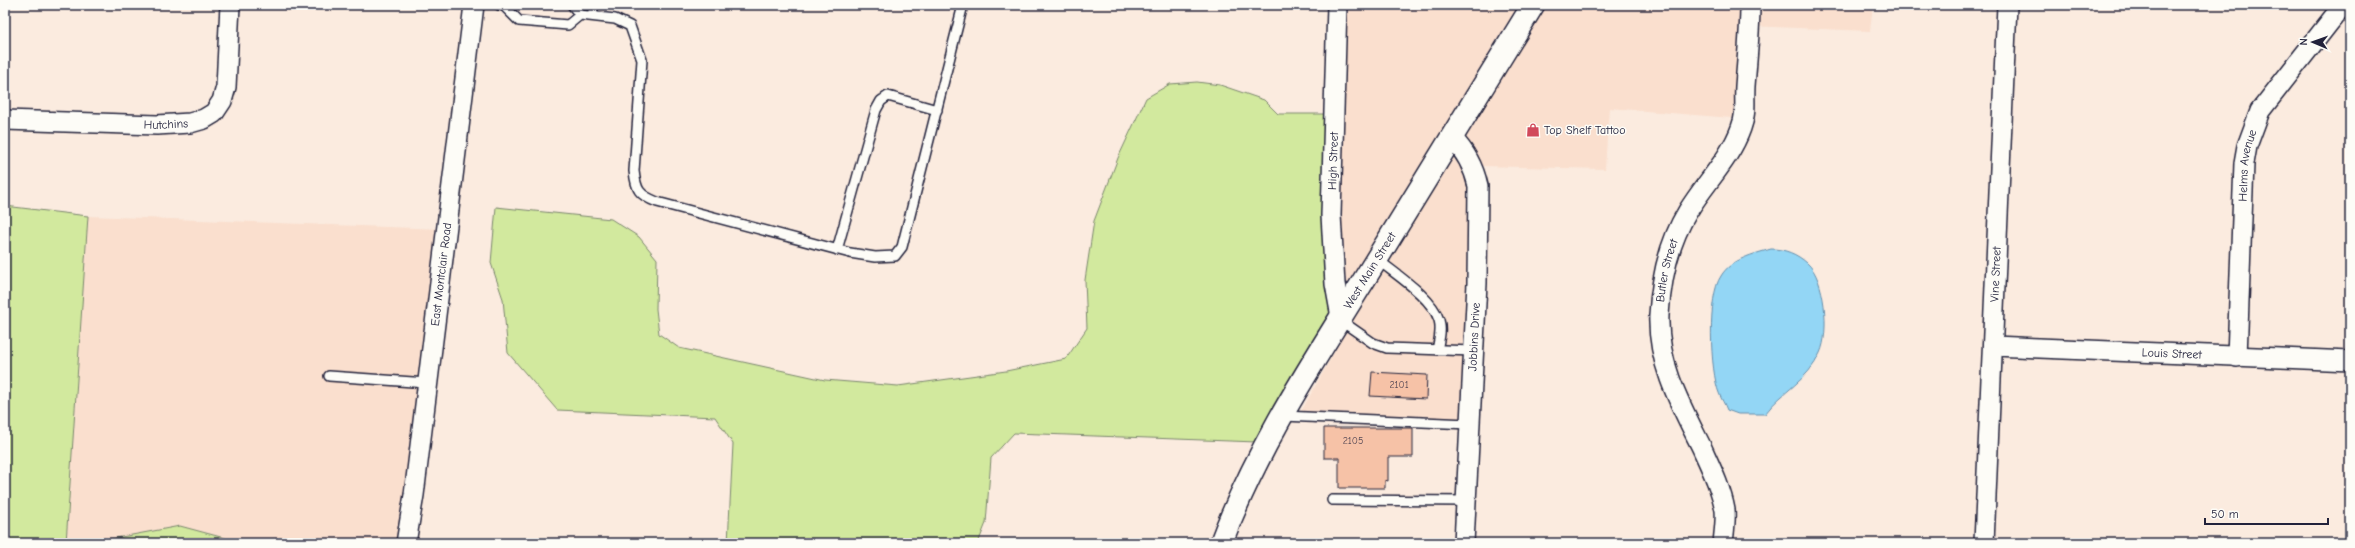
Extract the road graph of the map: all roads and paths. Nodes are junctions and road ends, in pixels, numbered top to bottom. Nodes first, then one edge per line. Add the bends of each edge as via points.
1 (230, 5) edge
2 (474, 5) edge
3 (503, 5) edge
4 (572, 5) edge
5 (593, 5) edge
6 (963, 5) edge
7 (1337, 5) edge
8 (1532, 5) edge
9 (1750, 5) edge
10 (2007, 5) edge
11 (2341, 6) edge
12 (580, 15) junction
13 (593, 16) junction
14 (937, 110) junction
15 (5, 120) edge
16 (1452, 138) junction
17 (837, 250) junction
18 (1377, 259) junction
19 (1340, 318) junction
20 (1994, 346) junction
21 (1437, 350) junction
22 (1473, 352) junction
23 (2237, 357) junction
24 (2350, 361) edge
25 (329, 376) dead end
26 (427, 383) junction
27 (1281, 416) junction
28 (1469, 424) junction
29 (1332, 500) dead end
30 (1466, 501) junction
31 (406, 543) edge
32 (1221, 543) edge
33 (1464, 543) edge
34 (1723, 543) edge
35 (1984, 543) edge

1 - 15 street, Hutchins via 226,87 222,101 214,113 204,119 190,123 157,125
2 - 26 street, East Montclair Road
3 - 12 lane via 519,21 568,25
4 - 12 lane
5 - 13 lane
6 - 14 lane
7 - 19 street, High Street via 1331,215 1335,284
8 - 16 main road, West Main Street
9 - 34 street, Butler Street via 1750,42 1745,88 1747,108 1741,128 1730,151 1688,211 1676,234 1660,291 1659,318 1665,364 1677,399 1713,471 1722,495 1725,512
10 - 20 street, Vine Street
11 - 23 street, Helms Avenue via 2260,111 2247,146
12 - 13 lane
13 - 17 lane via 615,19 630,26 642,60 634,171 635,184 642,196
14 - 17 lane via 902,247 895,256 875,257
14 - 17 lane via 888,96 881,101 876,110
16 - 18 main road, West Main Street
16 - 22 street, Jobbins Drive via 1462,148 1478,186
18 - 19 main road, West Main Street
18 - 21 lane via 1424,297 1433,308 1439,319 1441,333
19 - 21 lane via 1373,343 1387,348
19 - 27 main road, West Main Street
20 - 23 street, Louis Street
20 - 35 street, Vine Street
21 - 22 lane
22 - 28 street, Jobbins Drive
23 - 24 street, Louis Street
25 - 26 lane
26 - 31 street, East Montclair Road
27 - 28 lane
27 - 32 main road, West Main Street via 1232,512
28 - 30 street, Jobbins Drive
29 - 30 lane
30 - 33 street, Jobbins Drive

